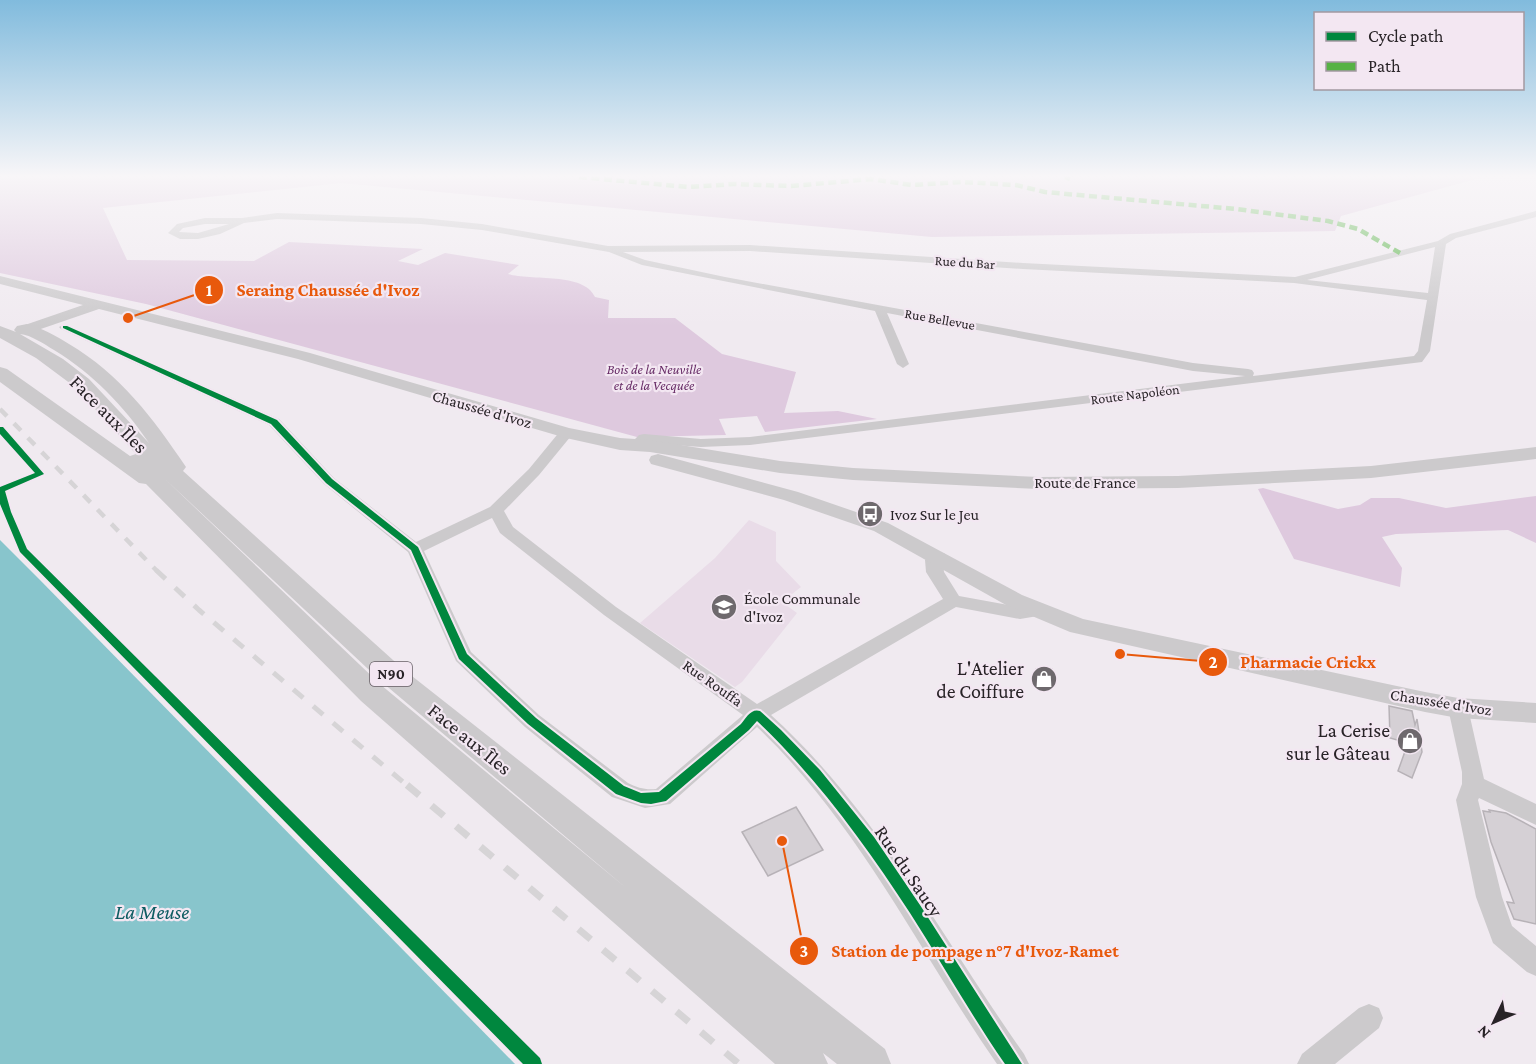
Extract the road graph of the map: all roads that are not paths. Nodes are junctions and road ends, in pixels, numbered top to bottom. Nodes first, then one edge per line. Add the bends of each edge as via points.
1 (179, 227) edge
2 (229, 227) edge
3 (479, 227) edge
4 (1488, 227) edge
5 (1441, 243) junction
6 (608, 249) junction
7 (0, 280) edge
8 (1295, 280) junction
9 (1432, 297) junction
10 (97, 305) junction
11 (879, 308) junction
12 (65, 327) dead end
13 (27, 328) junction
14 (0, 331) edge
15 (0, 338) edge
16 (0, 342) edge
17 (903, 364) dead end
18 (0, 373) edge
19 (1274, 377) junction
20 (566, 433) junction
21 (636, 445) junction
22 (1536, 453) edge
23 (172, 485) junction
24 (496, 510) junction
25 (415, 549) junction
26 (938, 557) junction
27 (953, 601) junction
28 (1033, 609) junction
29 (1458, 708) junction
30 (1536, 713) edge
31 (756, 714) junction
32 (1473, 784) junction
33 (1536, 815) edge
34 (1536, 963) edge
35 (1369, 1018) dead end
36 (807, 1064) edge
37 (870, 1064) edge
38 (1014, 1064) edge
39 (1312, 1064) edge

1 - 2 street, Rue du Bar via 172,232 184,236
3 - 6 street, Rue du Bar
4 - 5 street
5 - 8 street, Rue du Bar
5 - 9 street, Route Napoléon
6 - 8 street, Rue du Bar via 750,248
6 - 11 street, Rue Bellevue via 660,266
7 - 10 main road, Chaussée d'Ivoz
8 - 9 street, Rue du Bar
9 - 19 street, Route Napoléon via 1424,351 1418,358
10 - 13 main road
10 - 20 main road, Chaussée d'Ivoz via 304,356
11 - 17 street
11 - 19 street, Rue Bellevue via 1193,367
12 - 25 street via 274,422 329,481
13 - 15 highway
13 - 23 highway via 79,358 116,387 151,428
14 - 23 highway, Face aux Îles / N90 via 60,366 98,398 163,468
16 - 23 highway, Face aux Îles / N90 via 38,365 146,468
18 - 23 highway
19 - 21 street, Route Napoléon via 750,441 701,443 644,438
20 - 21 main road, Chaussée d'Ivoz
20 - 24 street
21 - 22 main road, Route de France via 812,471 1080,483 1320,476
21 - 26 main road, Chaussée d'Ivoz via 627,451 826,507 881,527
23 - 36 highway, Face aux Îles / N90 via 371,693
23 - 37 highway, Face aux Îles / N90 via 393,676
24 - 25 street
24 - 31 street, Rue Rouffa via 515,540
25 - 31 street via 463,656 532,721 634,797 648,801 662,797
26 - 27 street via 933,567
26 - 28 main road, Chaussée d'Ivoz
27 - 28 street, Chaussée d'Ivoz via 1020,613
27 - 31 street, Rue Rouffa
28 - 29 main road, Chaussée d'Ivoz via 1094,630
29 - 30 main road, Chaussée d'Ivoz
29 - 32 street
31 - 38 street, Rue du Saucy via 809,767 869,842
32 - 33 street
32 - 34 street via 1467,800 1489,897 1502,934
35 - 39 street

